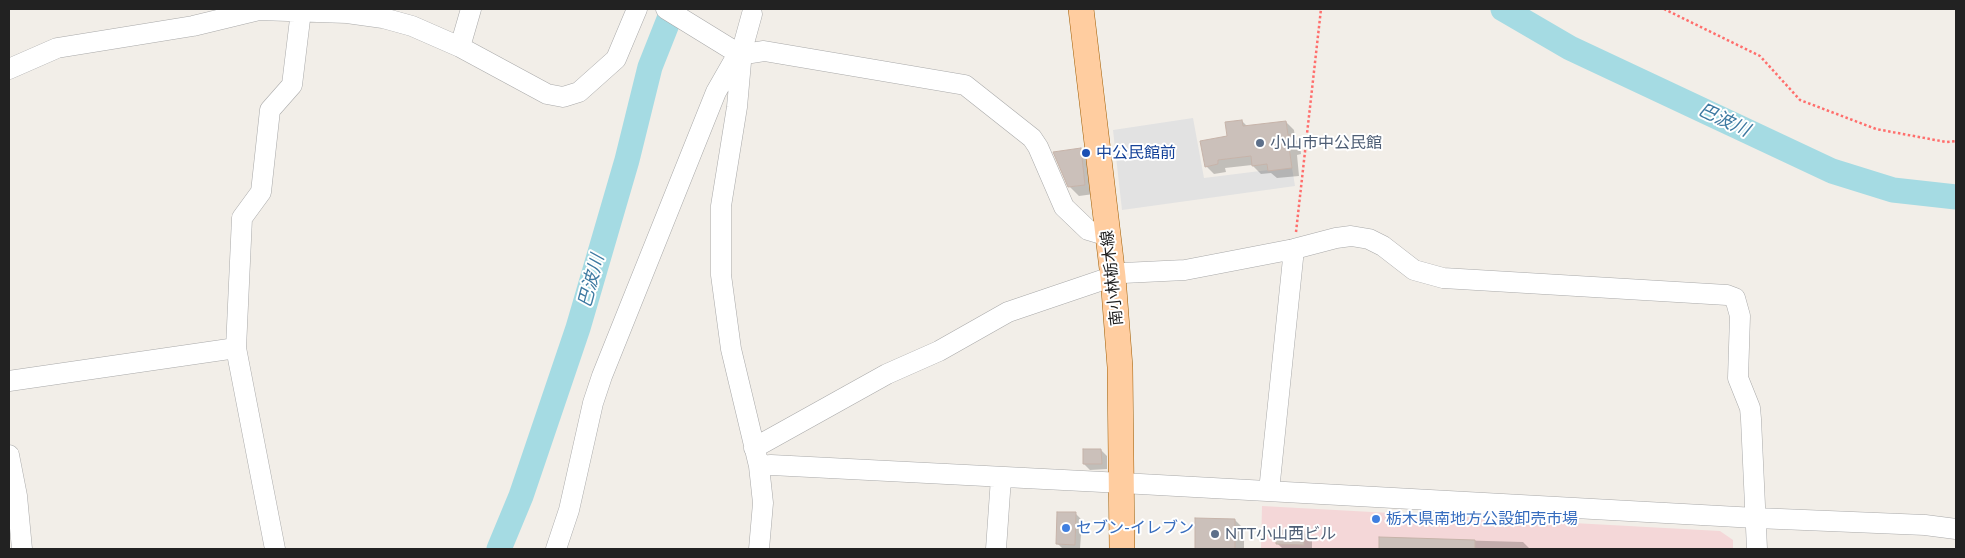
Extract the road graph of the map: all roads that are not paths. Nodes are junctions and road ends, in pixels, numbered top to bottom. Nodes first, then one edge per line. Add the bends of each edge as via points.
1 (471, 9) edge
2 (637, 9) edge
3 (666, 9) edge
4 (1081, 9) edge
5 (301, 11) junction
6 (752, 14) dead end
7 (460, 47) junction
8 (735, 52) junction
9 (9, 69) edge
10 (1108, 236) junction
11 (1294, 249) junction
12 (1113, 276) junction
13 (236, 348) junction
14 (9, 380) edge
15 (9, 455) edge
16 (756, 457) junction
17 (1001, 478) junction
18 (1122, 483) junction
19 (1269, 491) junction
20 (1756, 518) junction
21 (1956, 529) edge
22 (22, 549) edge
23 (275, 549) edge
24 (556, 549) edge
25 (759, 549) edge
26 (996, 549) edge
27 (1122, 549) edge
28 (1757, 549) edge

1 - 7 street
2 - 7 street via 616,59 579,92 563,97 547,94
3 - 8 street
4 - 10 main road, 南小林栃木線
5 - 7 street via 383,18 412,26
5 - 9 street via 259,10 194,26 57,48
5 - 13 street via 292,85 270,110 261,192 242,218
6 - 8 street via 744,43
8 - 10 street via 764,52 965,85 1032,138 1064,207 1088,230
8 - 16 street via 741,62 721,206 721,275 732,349
8 - 24 street via 602,376 569,510
10 - 12 main road, 南小林栃木線
11 - 12 street via 1185,270
11 - 19 street
11 - 20 street via 1351,236 1369,239 1383,246 1414,270 1443,278 1735,298 1740,316 1738,378 1752,419
12 - 16 street via 1008,312 939,351 887,374
12 - 18 main road, 南小林栃木線 via 1120,367
13 - 14 street
13 - 23 street
15 - 22 street
16 - 17 street via 771,464
16 - 25 street via 763,503
17 - 18 street
17 - 26 street
18 - 19 street
18 - 27 main road, 南小林栃木線
19 - 20 street
20 - 21 street
20 - 28 street

